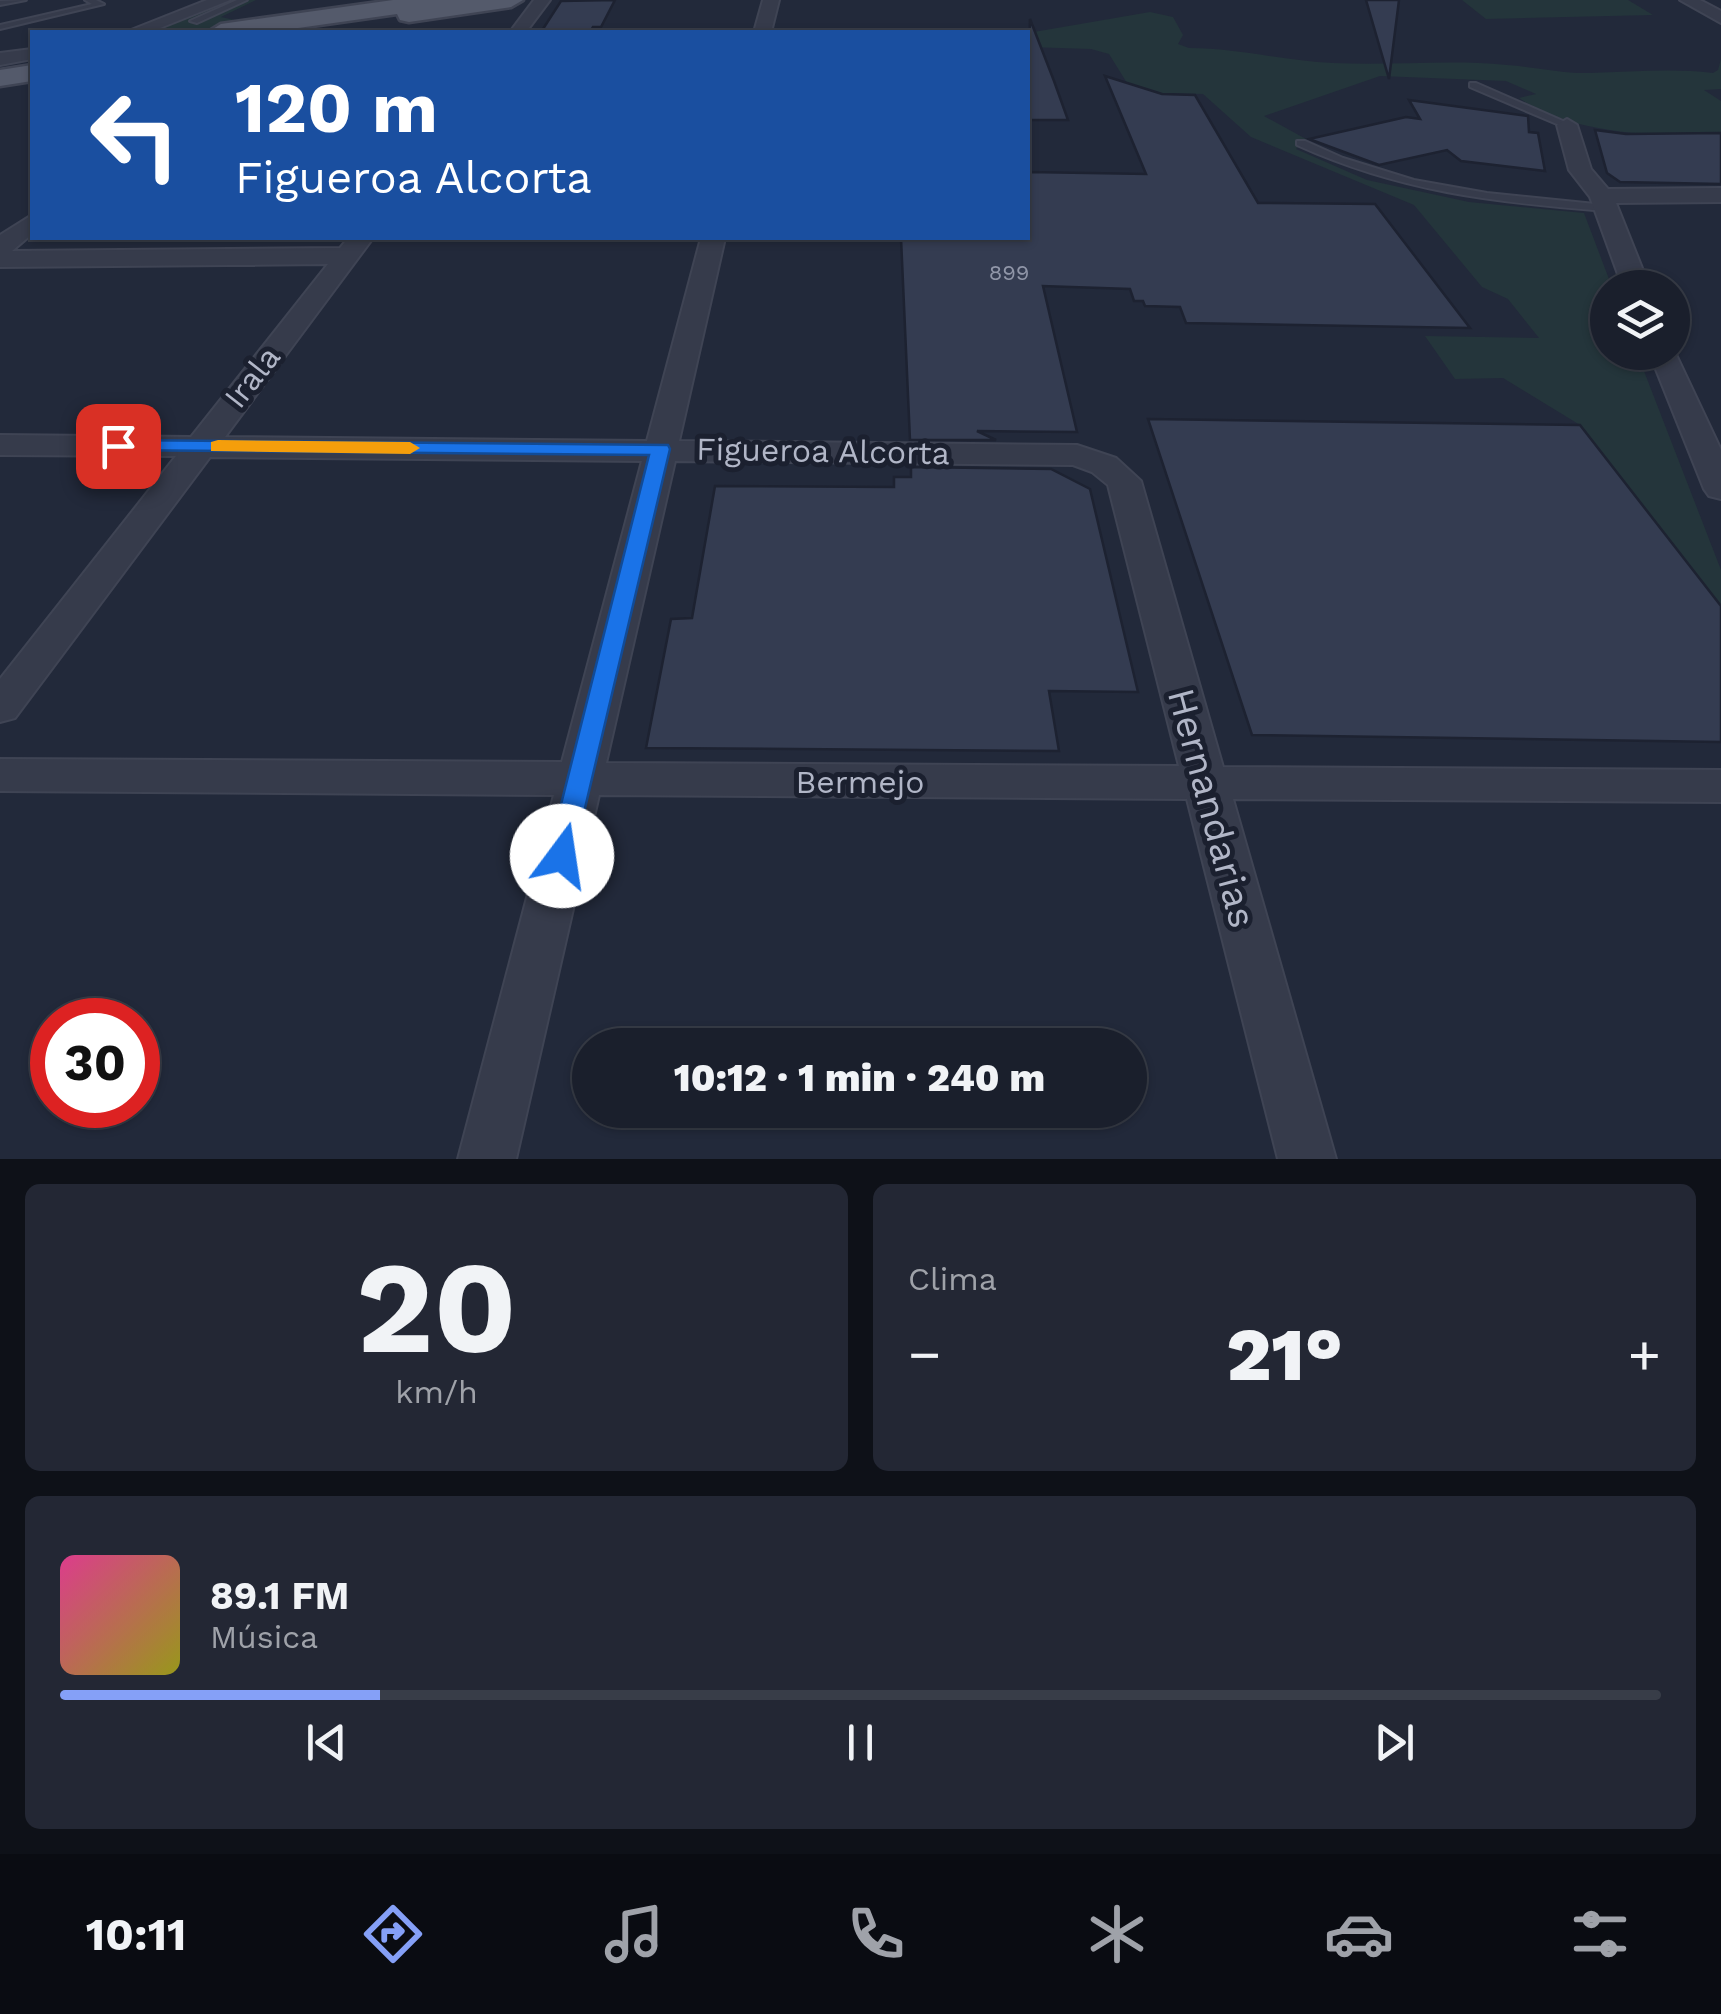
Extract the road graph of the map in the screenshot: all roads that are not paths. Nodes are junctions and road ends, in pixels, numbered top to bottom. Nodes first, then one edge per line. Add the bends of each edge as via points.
1 (22, 0) edge
2 (89, 0) edge
3 (222, 0) edge
4 (243, 0) edge
5 (444, 0) edge
6 (511, 0) edge
7 (542, 0) edge
8 (771, 0) edge
9 (1688, 0) edge
10 (0, 3) edge
11 (178, 18) junction
12 (1721, 18) edge
13 (0, 26) edge
14 (141, 30) edge
15 (235, 30) edge
16 (307, 30) edge
17 (520, 30) edge
18 (764, 30) edge
19 (30, 55) edge
20 (30, 62) edge
21 (0, 63) edge
22 (30, 73) edge
23 (0, 78) edge
24 (1473, 85) dead end
25 (1567, 125) joint
26 (1301, 143) dead end
27 (1721, 195) edge
28 (1603, 202) junction
29 (30, 224) edge
30 (712, 240) edge
31 (354, 247) edge
32 (0, 248) edge
33 (0, 259) edge
34 (1630, 270) edge
35 (1670, 370) edge
36 (1721, 402) edge
37 (1683, 403) junction
38 (0, 446) edge
39 (198, 446) junction
40 (660, 449) junction
41 (1104, 465) joint
42 (1721, 489) edge
43 (0, 708) edge
44 (0, 776) edge
45 (580, 780) junction
46 (1206, 784) junction
47 (1721, 786) edge
48 (487, 1159) edge
49 (1308, 1159) edge

1 - 10 lane
2 - 13 lane via 100,4
3 - 11 street
4 - 11 lane
5 - 15 main road
6 - 16 main road
7 - 17 street
8 - 18 street
9 - 12 street
11 - 14 street
19 - 21 street
20 - 21 main road
22 - 23 main road
24 - 25 lane
25 - 28 street via 1580,170
26 - 28 lane via 1389,180 1492,198
27 - 28 street
28 - 34 street
29 - 32 street
30 - 40 street
31 - 33 street
31 - 39 street, Irala
35 - 37 street
36 - 37 street
37 - 42 street
38 - 39 street, Figueroa Alcorta
39 - 40 street, Figueroa Alcorta
39 - 43 street, Irala
40 - 41 street, Figueroa Alcorta via 1077,455
40 - 45 street
41 - 46 street, Hernandarias via 1124,481
44 - 45 street, Bermejo
45 - 46 street, Bermejo
45 - 48 street
46 - 47 street, Bermejo
46 - 49 street, Hernandarias

